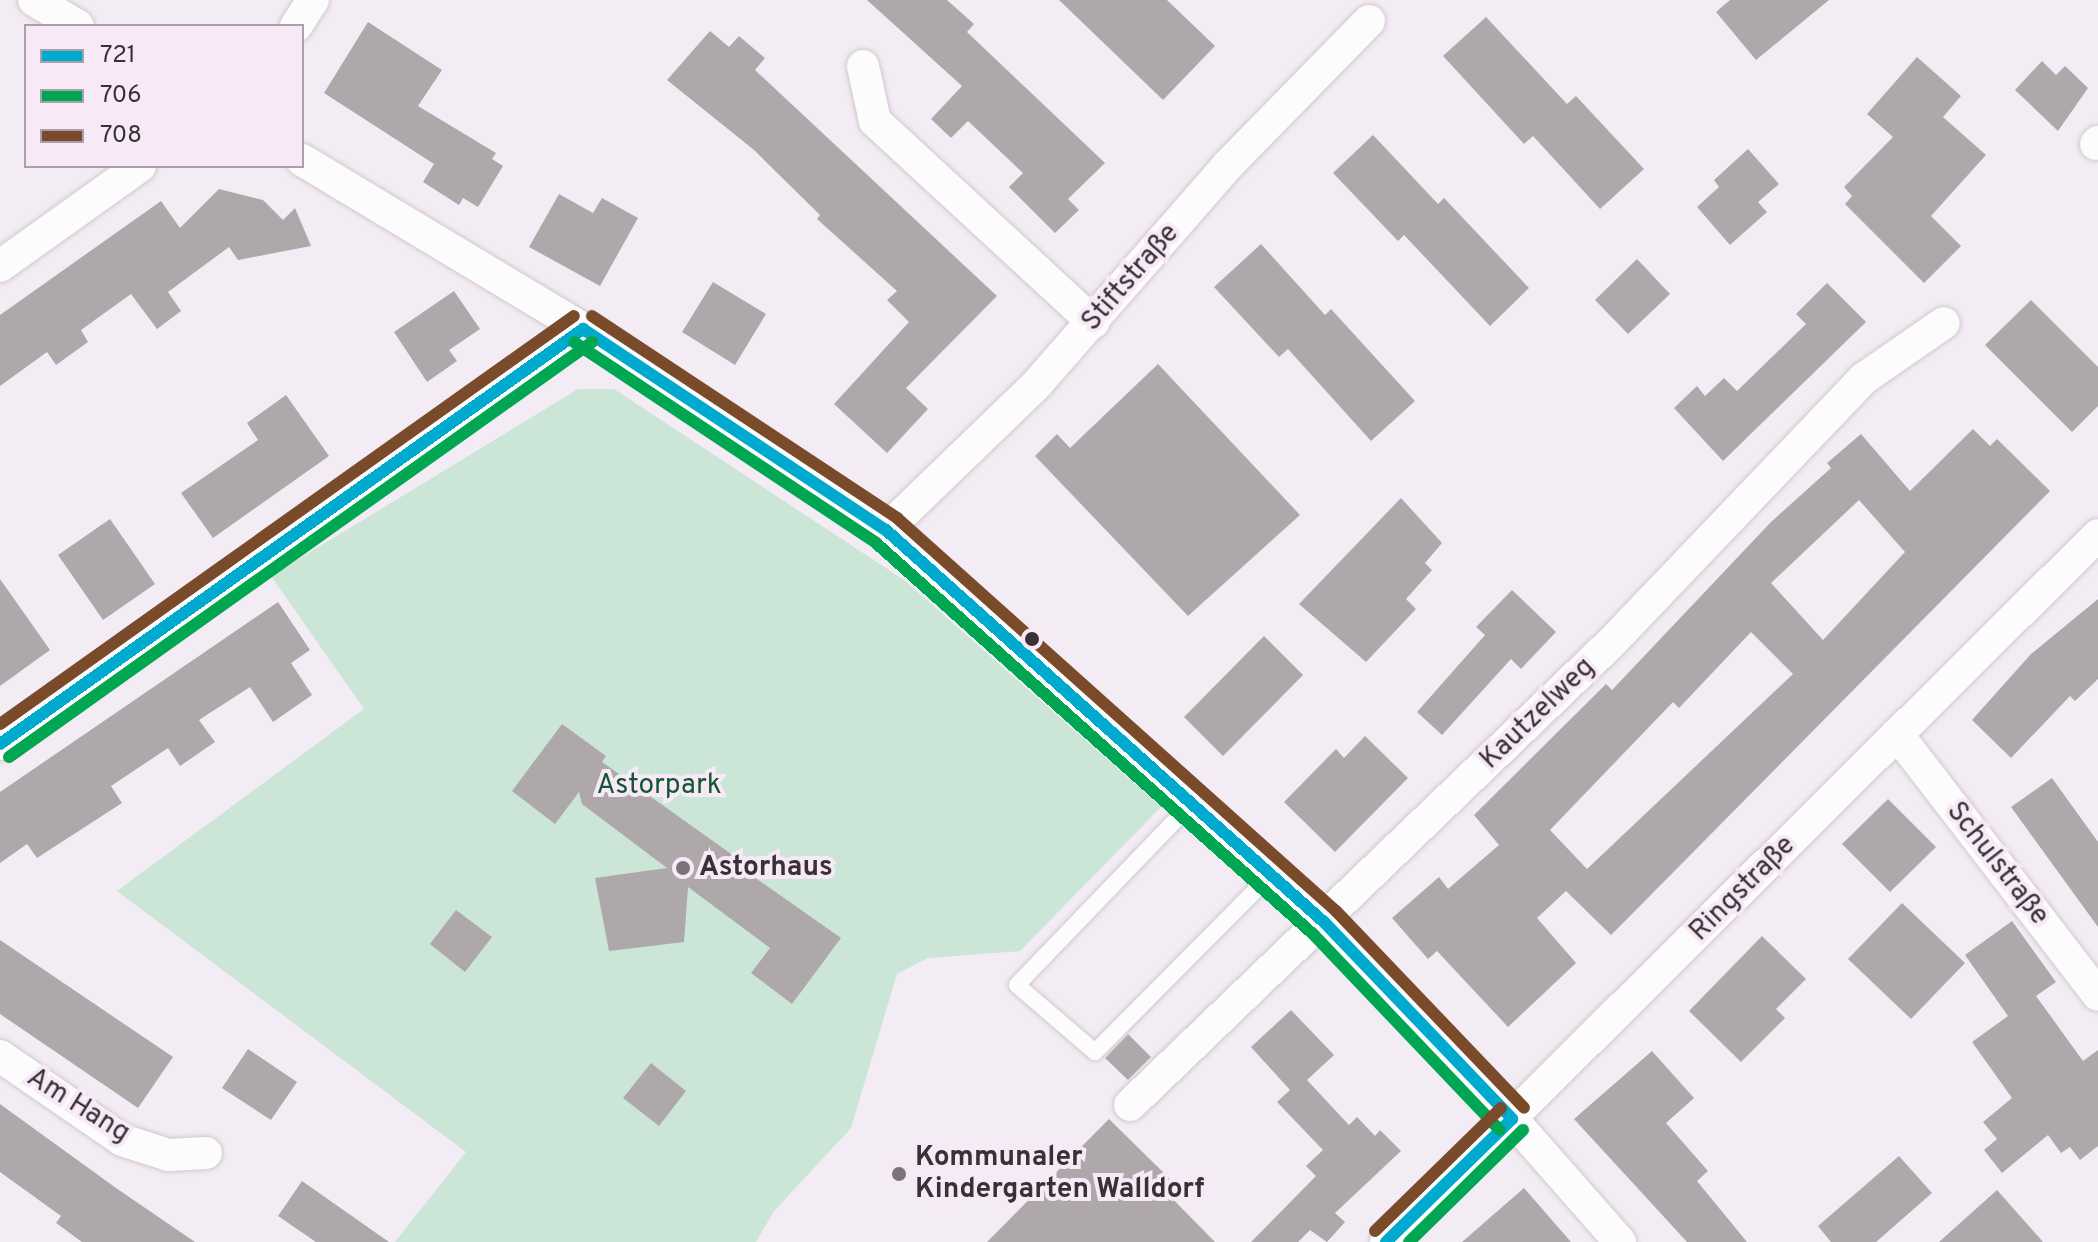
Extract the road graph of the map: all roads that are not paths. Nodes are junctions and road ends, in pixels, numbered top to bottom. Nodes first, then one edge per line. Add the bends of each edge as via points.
1 (34, 0) edge
2 (313, 0) edge
3 (1369, 21) dead end
4 (75, 24) edge
5 (297, 24) edge
6 (863, 66) dead end
7 (304, 161) edge
8 (137, 168) edge
9 (0, 266) edge
10 (1093, 322) junction
11 (1944, 323) dead end
12 (583, 329) junction
13 (886, 530) junction
14 (2098, 535) edge
15 (1897, 734) junction
16 (0, 744) edge
17 (1192, 803) junction
18 (1272, 874) junction
19 (1325, 923) junction
20 (2098, 995) edge
21 (0, 1056) edge
22 (1130, 1105) dead end
23 (1512, 1119) junction
24 (206, 1153) dead end
25 (1386, 1242) edge
26 (1620, 1242) edge

1 - 4 street
2 - 5 street
3 - 10 street, Stiftstraße via 1227,166
6 - 10 street via 875,121
7 - 12 street
8 - 9 street
10 - 13 street, Stiftstraße
11 - 19 street, Kautzelweg via 1863,379 1612,642
12 - 13 street
12 - 16 street
13 - 17 street
14 - 15 street, Ringstraße
15 - 20 street, Schulstraße
15 - 23 street, Ringstraße
17 - 18 street
17 - 18 lane via 1017,985 1095,1052
18 - 19 street
19 - 22 street, Kautzelweg
19 - 23 street
21 - 24 street, Am Hang via 122,1140 169,1155
23 - 25 street, Ringstraße
23 - 26 street

